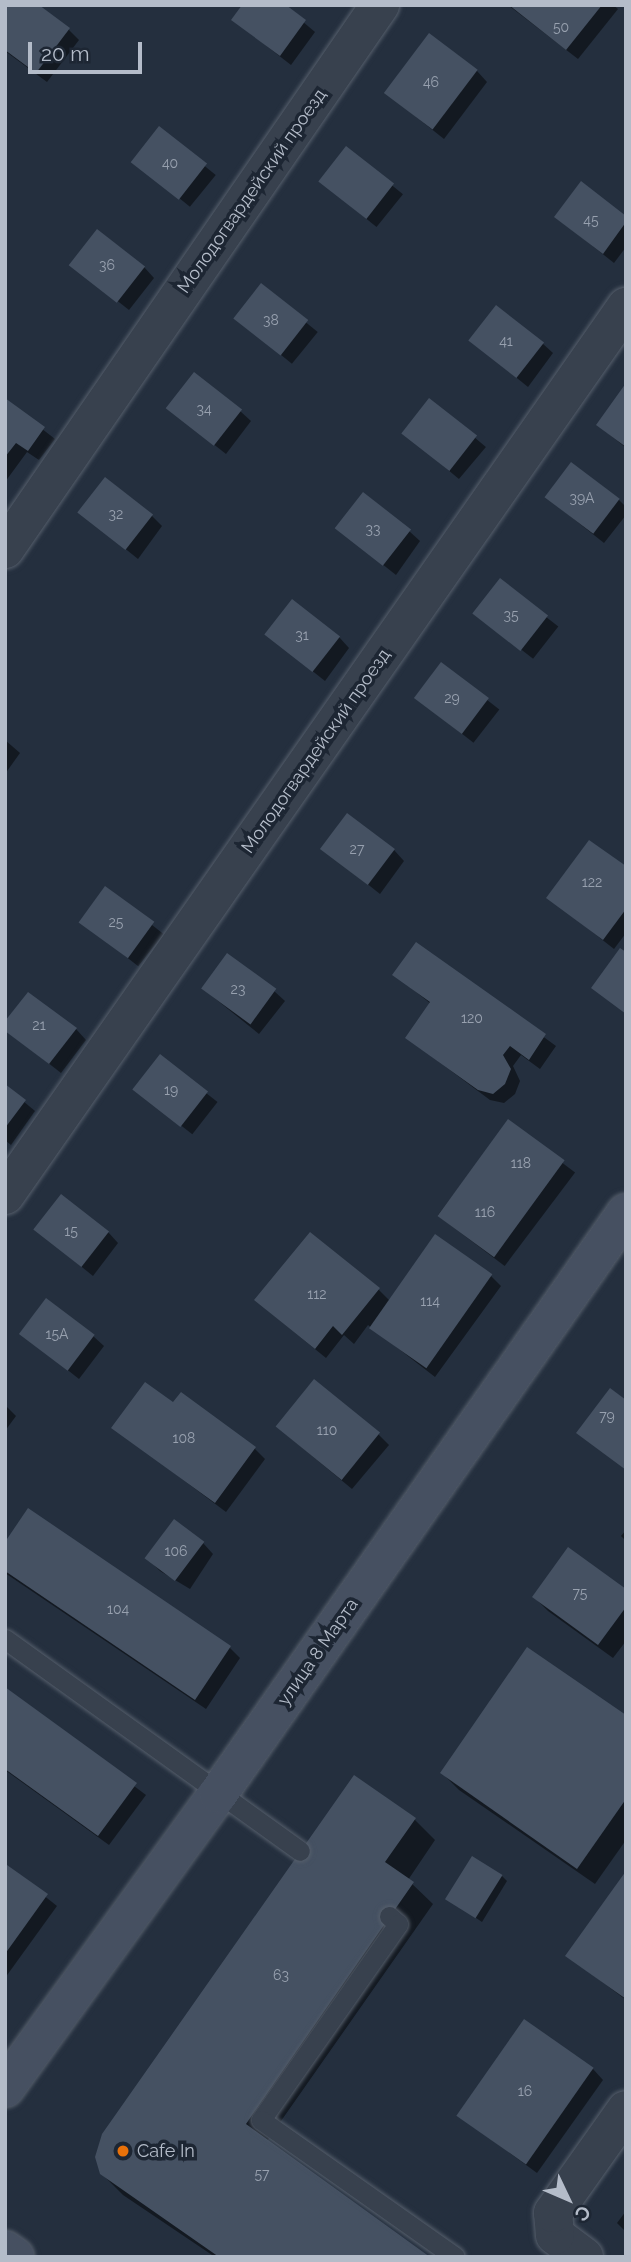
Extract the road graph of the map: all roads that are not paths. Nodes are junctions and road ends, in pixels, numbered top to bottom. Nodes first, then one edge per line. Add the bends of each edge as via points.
1 (380, 5) edge
2 (626, 307) edge
3 (5, 550) edge
4 (5, 1195) edge
5 (626, 1213) edge
6 (5, 1639) edge
7 (218, 1794) junction
8 (300, 1851) dead end
9 (389, 1916) dead end
10 (5, 2088) edge
11 (626, 2110) edge
12 (5, 2250) edge
13 (15, 2257) edge
14 (455, 2257) edge
15 (584, 2257) edge

1 - 3 street, Молодогвардейский проезд
2 - 4 street, Молодогвардейский проезд
5 - 7 street, улица 8 Марта
6 - 7 lane
7 - 8 lane
7 - 10 street, улица 8 Марта
9 - 14 lane via 398,1924 261,2120
11 - 15 street via 553,2213 555,2235
12 - 13 street

